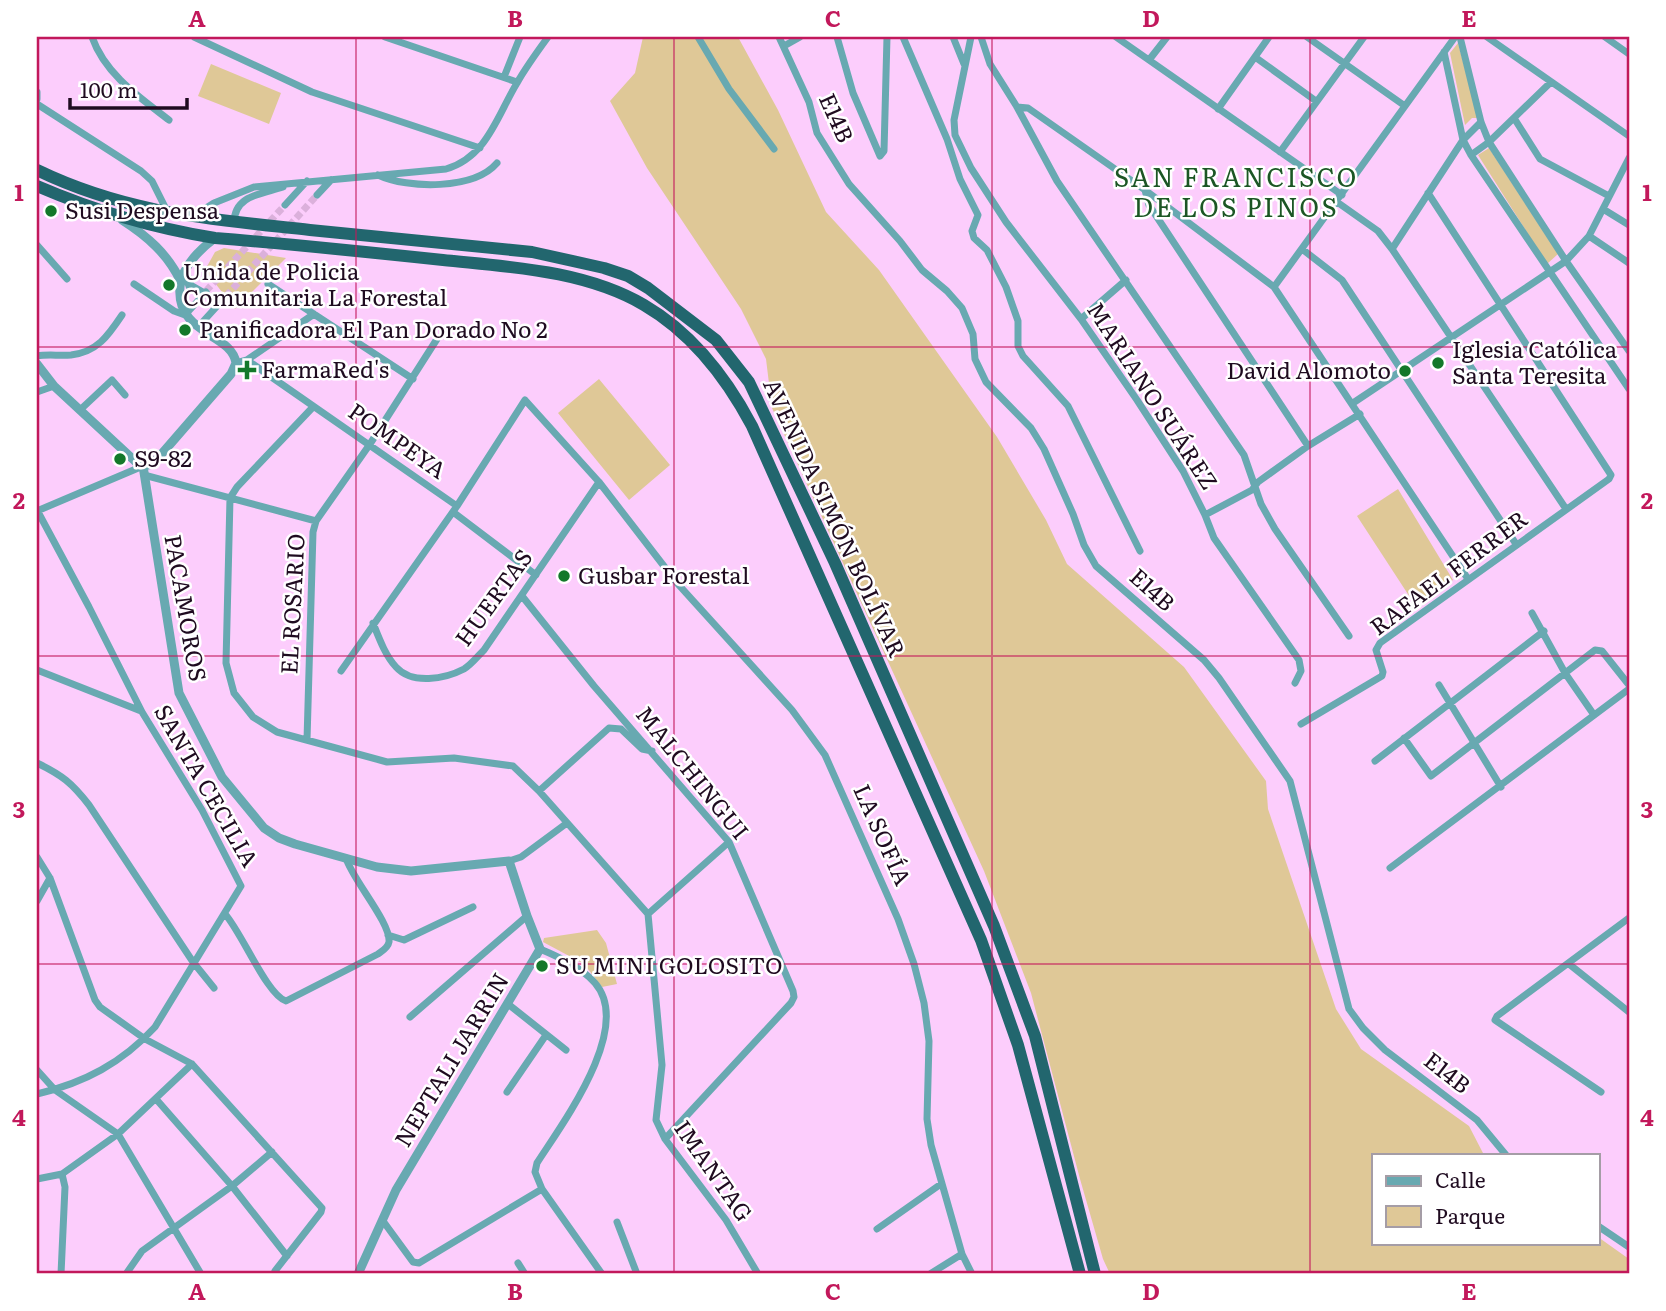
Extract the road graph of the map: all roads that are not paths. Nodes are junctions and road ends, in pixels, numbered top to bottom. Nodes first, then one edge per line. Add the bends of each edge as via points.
1 (92, 37) edge
2 (194, 37) edge
3 (213, 37) edge
4 (386, 37) edge
5 (520, 37) edge
6 (548, 37) edge
7 (698, 37) edge
8 (779, 37) edge
9 (800, 37) edge
10 (837, 37) edge
11 (887, 37) edge
12 (903, 37) edge
13 (953, 37) edge
14 (971, 37) edge
15 (981, 37) edge
16 (1167, 37) edge
17 (1269, 37) edge
18 (1307, 37) edge
19 (1364, 37) edge
20 (1455, 37) edge
21 (1460, 37) edge
22 (1486, 37) edge
23 (1605, 37) edge
24 (1120, 38) edge
25 (209, 46) junction
26 (784, 46) junction
27 (1444, 51) junction
28 (1629, 54) edge
29 (1255, 57) junction
30 (1149, 60) junction
31 (1345, 64) junction
32 (966, 68) junction
33 (504, 77) junction
34 (517, 82) junction
35 (1551, 82) junction
36 (37, 92) edge
37 (37, 101) edge
38 (1316, 101) junction
39 (1405, 106) junction
40 (1017, 107) junction
41 (1218, 109) junction
42 (1514, 118) junction
43 (169, 120) dead end
44 (1481, 122) junction
45 (1629, 136) edge
46 (951, 137) junction
47 (1463, 140) junction
48 (1489, 142) junction
49 (480, 148) junction
50 (774, 149) dead end
51 (1280, 152) junction
52 (1471, 155) junction
53 (1629, 158) edge
54 (498, 163) dead end
55 (37, 170) edge
56 (377, 175) junction
57 (332, 179) junction
58 (307, 181) junction
59 (290, 183) junction
60 (38, 190) edge
61 (1145, 190) junction
62 (1428, 193) junction
63 (317, 195) tunnel mouth
64 (1609, 196) junction
65 (1340, 198) junction
66 (285, 205) tunnel mouth
67 (1603, 209) junction
68 (169, 214) junction
69 (114, 216) junction
70 (191, 217) junction
71 (234, 223) junction
72 (1629, 225) edge
73 (1589, 236) junction
74 (215, 238) junction
75 (37, 245) edge
76 (1303, 249) junction
77 (1392, 249) junction
78 (1566, 261) junction
79 (1629, 263) edge
80 (186, 271) junction
81 (1552, 272) junction
82 (67, 279) dead end
83 (1126, 280) junction
84 (181, 282) junction
85 (134, 284) dead end
86 (268, 285) dead end
87 (1274, 287) junction
88 (205, 293) joint
89 (219, 304) tunnel mouth
90 (1500, 306) junction
91 (314, 314) junction
92 (185, 315) junction
93 (122, 316) dead end
94 (1081, 319) junction
95 (198, 327) junction
96 (438, 339) dead end
97 (1450, 339) junction
98 (1629, 351) edge
99 (37, 356) edge
100 (247, 360) junction
101 (236, 363) junction
102 (37, 365) edge
103 (1402, 371) junction
104 (413, 379) junction
105 (54, 386) junction
106 (1629, 389) edge
107 (37, 392) edge
108 (125, 395) dead end
109 (1353, 403) junction
110 (313, 407) junction
111 (79, 410) junction
112 (1360, 414) junction
113 (370, 444) junction
114 (1308, 446) junction
115 (144, 471) junction
116 (599, 482) junction
117 (1255, 486) junction
118 (230, 498) junction
119 (455, 509) junction
120 (1566, 509) junction
121 (37, 511) edge
122 (1205, 514) junction
123 (316, 521) junction
124 (1516, 544) junction
125 (1140, 551) dead end
126 (536, 575) junction
127 (1468, 579) junction
128 (522, 596) junction
129 (1532, 613) dead end
130 (373, 623) junction
131 (1544, 631) junction
132 (1349, 636) dead end
133 (37, 670) edge
134 (341, 671) dead end
135 (1565, 673) junction
136 (1295, 683) dead end
137 (1439, 685) dead end
138 (1629, 687) edge
139 (1451, 703) junction
140 (142, 712) junction
141 (1594, 716) junction
142 (1301, 724) dead end
143 (1404, 738) junction
144 (307, 740) junction
145 (1475, 744) junction
146 (652, 751) junction
147 (1375, 761) dead end
148 (37, 763) edge
149 (1501, 787) junction
150 (539, 791) junction
151 (567, 823) junction
152 (729, 842) junction
153 (37, 858) edge
154 (346, 858) junction
155 (509, 861) junction
156 (1390, 868) dead end
157 (50, 878) junction
158 (37, 901) edge
159 (473, 907) dead end
160 (225, 914) junction
161 (648, 914) junction
162 (527, 916) junction
163 (1629, 918) edge
164 (388, 935) junction
165 (540, 949) junction
166 (193, 962) junction
167 (1569, 964) junction
168 (214, 988) dead end
169 (508, 1004) junction
170 (1629, 1012) edge
171 (410, 1017) dead end
172 (546, 1035) junction
173 (145, 1039) junction
174 (566, 1050) dead end
175 (192, 1064) junction
176 (37, 1070) edge
177 (55, 1090) junction
178 (507, 1092) dead end
179 (1601, 1092) dead end
180 (37, 1094) edge
181 (156, 1100) junction
182 (118, 1134) junction
183 (665, 1139) junction
184 (272, 1152) junction
185 (1505, 1154) edge
186 (62, 1174) junction
187 (37, 1179) edge
188 (941, 1184) junction
189 (232, 1186) junction
190 (542, 1189) junction
191 (383, 1221) junction
192 (617, 1222) dead end
193 (1600, 1227) edge
194 (173, 1229) junction
195 (877, 1229) dead end
196 (1629, 1247) edge
197 (962, 1254) junction
198 (286, 1255) junction
199 (519, 1263) dead end
200 (275, 1271) dead end
201 (61, 1274) edge
202 (126, 1274) edge
203 (201, 1274) edge
204 (358, 1274) edge
205 (525, 1274) edge
206 (602, 1274) edge
207 (637, 1274) edge
208 (758, 1274) edge
209 (930, 1274) edge
210 (972, 1274) edge
211 (1080, 1274) edge
212 (1095, 1274) edge

1 - 43 street via 107,66 126,87
2 - 25 street
3 - 25 street
4 - 33 street
5 - 33 street
6 - 34 street
7 - 50 street via 729,89
8 - 26 street, E14B
9 - 26 street
10 - 11 street via 853,93 880,156 884,151
12 - 46 street, MARIANO SUÁREZ
13 - 32 street
14 - 32 street
15 - 40 street via 990,64
16 - 30 street
17 - 29 street
18 - 31 street
19 - 31 street
20 - 27 street
21 - 44 street
22 - 35 street
23 - 28 street
24 - 30 street
25 - 49 street via 312,92
26 - 185 street, E14B via 809,102 817,133 849,184 922,270 962,308 986,382 1031,428 1044,449 1096,566 1203,660 1290,781 1349,1009 1385,1050 1477,1120
27 - 39 street
27 - 47 street
29 - 38 street
29 - 41 street
30 - 41 street
31 - 38 street
31 - 39 street
32 - 46 street
33 - 34 street
34 - 49 street
35 - 42 street
35 - 45 street
36 - 37 street
37 - 68 street via 141,171 152,181
38 - 51 street
39 - 65 street
40 - 61 street via 1028,108
40 - 83 street via 1057,181
41 - 51 street
42 - 48 street
42 - 64 street via 1540,159
44 - 47 street
44 - 48 street
46 - 94 street, MARIANO SUÁREZ via 1006,222
46 - 125 street via 960,179 978,215 974,238 987,250 1013,304 1018,346 1068,406
47 - 52 street
47 - 62 street
48 - 52 street
48 - 78 street
49 - 56 street via 468,160 446,169
51 - 65 street
52 - 81 street
53 - 64 street
54 - 56 street via 477,177 438,184
55 - 68 highway, AVENIDA SIMÓN BOLÍVAR via 112,199
56 - 57 street
57 - 58 street
57 - 63 street
58 - 59 street
58 - 66 street
59 - 70 street via 254,187
59 - 71 street via 247,199 236,210
60 - 69 highway, AVENIDA SIMÓN BOLÍVAR
61 - 87 street
61 - 114 street via 1149,205
62 - 77 street
62 - 90 street
64 - 67 street
65 - 76 street
65 - 77 street
67 - 72 street
67 - 73 street
68 - 70 highway, AVENIDA SIMÓN BOLÍVAR
69 - 74 highway, AVENIDA SIMÓN BOLÍVAR
69 - 84 street via 155,245
70 - 71 highway, AVENIDA SIMÓN BOLÍVAR
71 - 212 highway, AVENIDA SIMÓN BOLÍVAR via 532,252 604,268 649,288 716,340 731,358 763,410 835,563 994,926 1035,1037
73 - 78 street
73 - 79 street
74 - 80 street
74 - 211 highway, AVENIDA SIMÓN BOLÍVAR via 525,269 596,283 666,320 708,358 752,426 981,940 1018,1045
75 - 82 street
76 - 87 street
76 - 103 street via 1342,280
77 - 97 street
78 - 81 street
78 - 98 street
80 - 84 street
80 - 88 street via 190,286
81 - 90 street
81 - 106 street
83 - 94 street
83 - 117 street via 1244,455
84 - 92 street
85 - 92 street
86 - 91 street
87 - 109 street
88 - 92 street
89 - 95 street
90 - 97 street
90 - 120 street, RAFAEL FERRER via 1610,471 1609,480
91 - 100 street
91 - 104 street
92 - 95 street
93 - 99 street via 95,348
94 - 122 street, MARIANO SUÁREZ via 1183,471
95 - 101 street via 231,352
96 - 104 street, EL ROSARIO
97 - 103 street
97 - 120 street
100 - 101 street
100 - 110 street, POMPEYA
101 - 115 street
102 - 105 street
103 - 109 street
103 - 124 street
104 - 113 street, EL ROSARIO
105 - 107 street
105 - 111 street
108 - 111 street via 112,380
109 - 112 street
110 - 113 street, POMPEYA
110 - 118 street
111 - 115 street
112 - 114 street
112 - 127 street
113 - 119 street, POMPEYA
113 - 123 street, EL ROSARIO
114 - 117 street
115 - 118 street via 156,480
115 - 121 street
115 - 154 street, PACAMOROS via 179,694 191,720 222,777 264,828 279,838
116 - 119 street, LA SOFÍA via 525,400
116 - 126 street, HUERTAS
116 - 188 street, LA SOFÍA via 677,583 792,710 825,755 914,964 929,1041 927,1119
117 - 122 street
117 - 132 street via 1275,529
118 - 123 street
118 - 144 street via 226,663 234,693 253,717 277,733
119 - 126 street, POMPEYA
119 - 130 street
120 - 124 street, RAFAEL FERRER
121 - 140 street, SANTA CECILIA
122 - 136 street, MARIANO SUÁREZ via 1213,538 1299,660 1301,671
123 - 144 street, EL ROSARIO
124 - 127 street, RAFAEL FERRER
126 - 128 street, HUERTAS
127 - 142 street, RAFAEL FERRER via 1378,645 1382,676
128 - 130 street, HUERTAS via 475,659 442,678 418,678 397,668
128 - 146 street, MALCHINGUI
129 - 131 street
130 - 134 street
131 - 135 street
131 - 139 street
133 - 140 street
135 - 138 street via 1599,650
135 - 141 street
135 - 145 street
137 - 139 street
138 - 141 street
139 - 143 street
139 - 145 street
140 - 160 street, SANTA CECILIA via 202,810 241,886
141 - 149 street
143 - 145 street via 1431,776
143 - 147 street
144 - 150 street via 387,762 454,758 507,763
145 - 149 street
146 - 150 street via 642,749 621,729 609,728
146 - 152 street, MALCHINGUI
148 - 166 street via 72,783
149 - 156 street
150 - 151 street
151 - 155 street, PACAMOROS
151 - 161 street
152 - 161 street
152 - 183 street, MALCHINGUI via 793,997
153 - 157 street
154 - 155 street, PACAMOROS via 411,872
154 - 164 street
155 - 162 street
157 - 158 street
157 - 173 street via 95,1000
159 - 164 street via 404,940
160 - 164 street via 270,989 286,1001 378,954 386,947
160 - 166 street, SANTA CECILIA
161 - 183 street, IMANTAG via 662,1065 656,1120
162 - 165 street
162 - 171 street
163 - 167 street
165 - 169 street, NEPTALI JARRIN
165 - 190 street via 597,985 605,1014 591,1077 535,1169
166 - 168 street
166 - 173 street, SANTA CECILIA
167 - 170 street
167 - 179 street via 1495,1020
169 - 172 street
169 - 191 street, NEPTALI JARRIN
172 - 174 street
172 - 178 street
173 - 175 street
173 - 177 street, SANTA CECILIA via 106,1070
175 - 181 street
175 - 184 street
176 - 177 street
177 - 180 street, SANTA CECILIA
177 - 182 street
181 - 182 street
181 - 189 street
182 - 186 street
182 - 194 street
183 - 208 street, IMANTAG via 726,1220
184 - 189 street
184 - 198 street via 322,1208
186 - 187 street
186 - 201 street
188 - 195 street
188 - 197 street, LA SOFÍA
189 - 194 street
189 - 198 street
190 - 191 street via 419,1264
190 - 206 street
191 - 204 street, NEPTALI JARRIN
192 - 207 street
193 - 196 street
194 - 202 street via 142,1251
194 - 203 street
197 - 209 street
197 - 210 street, LA SOFÍA
198 - 200 street
199 - 205 street

